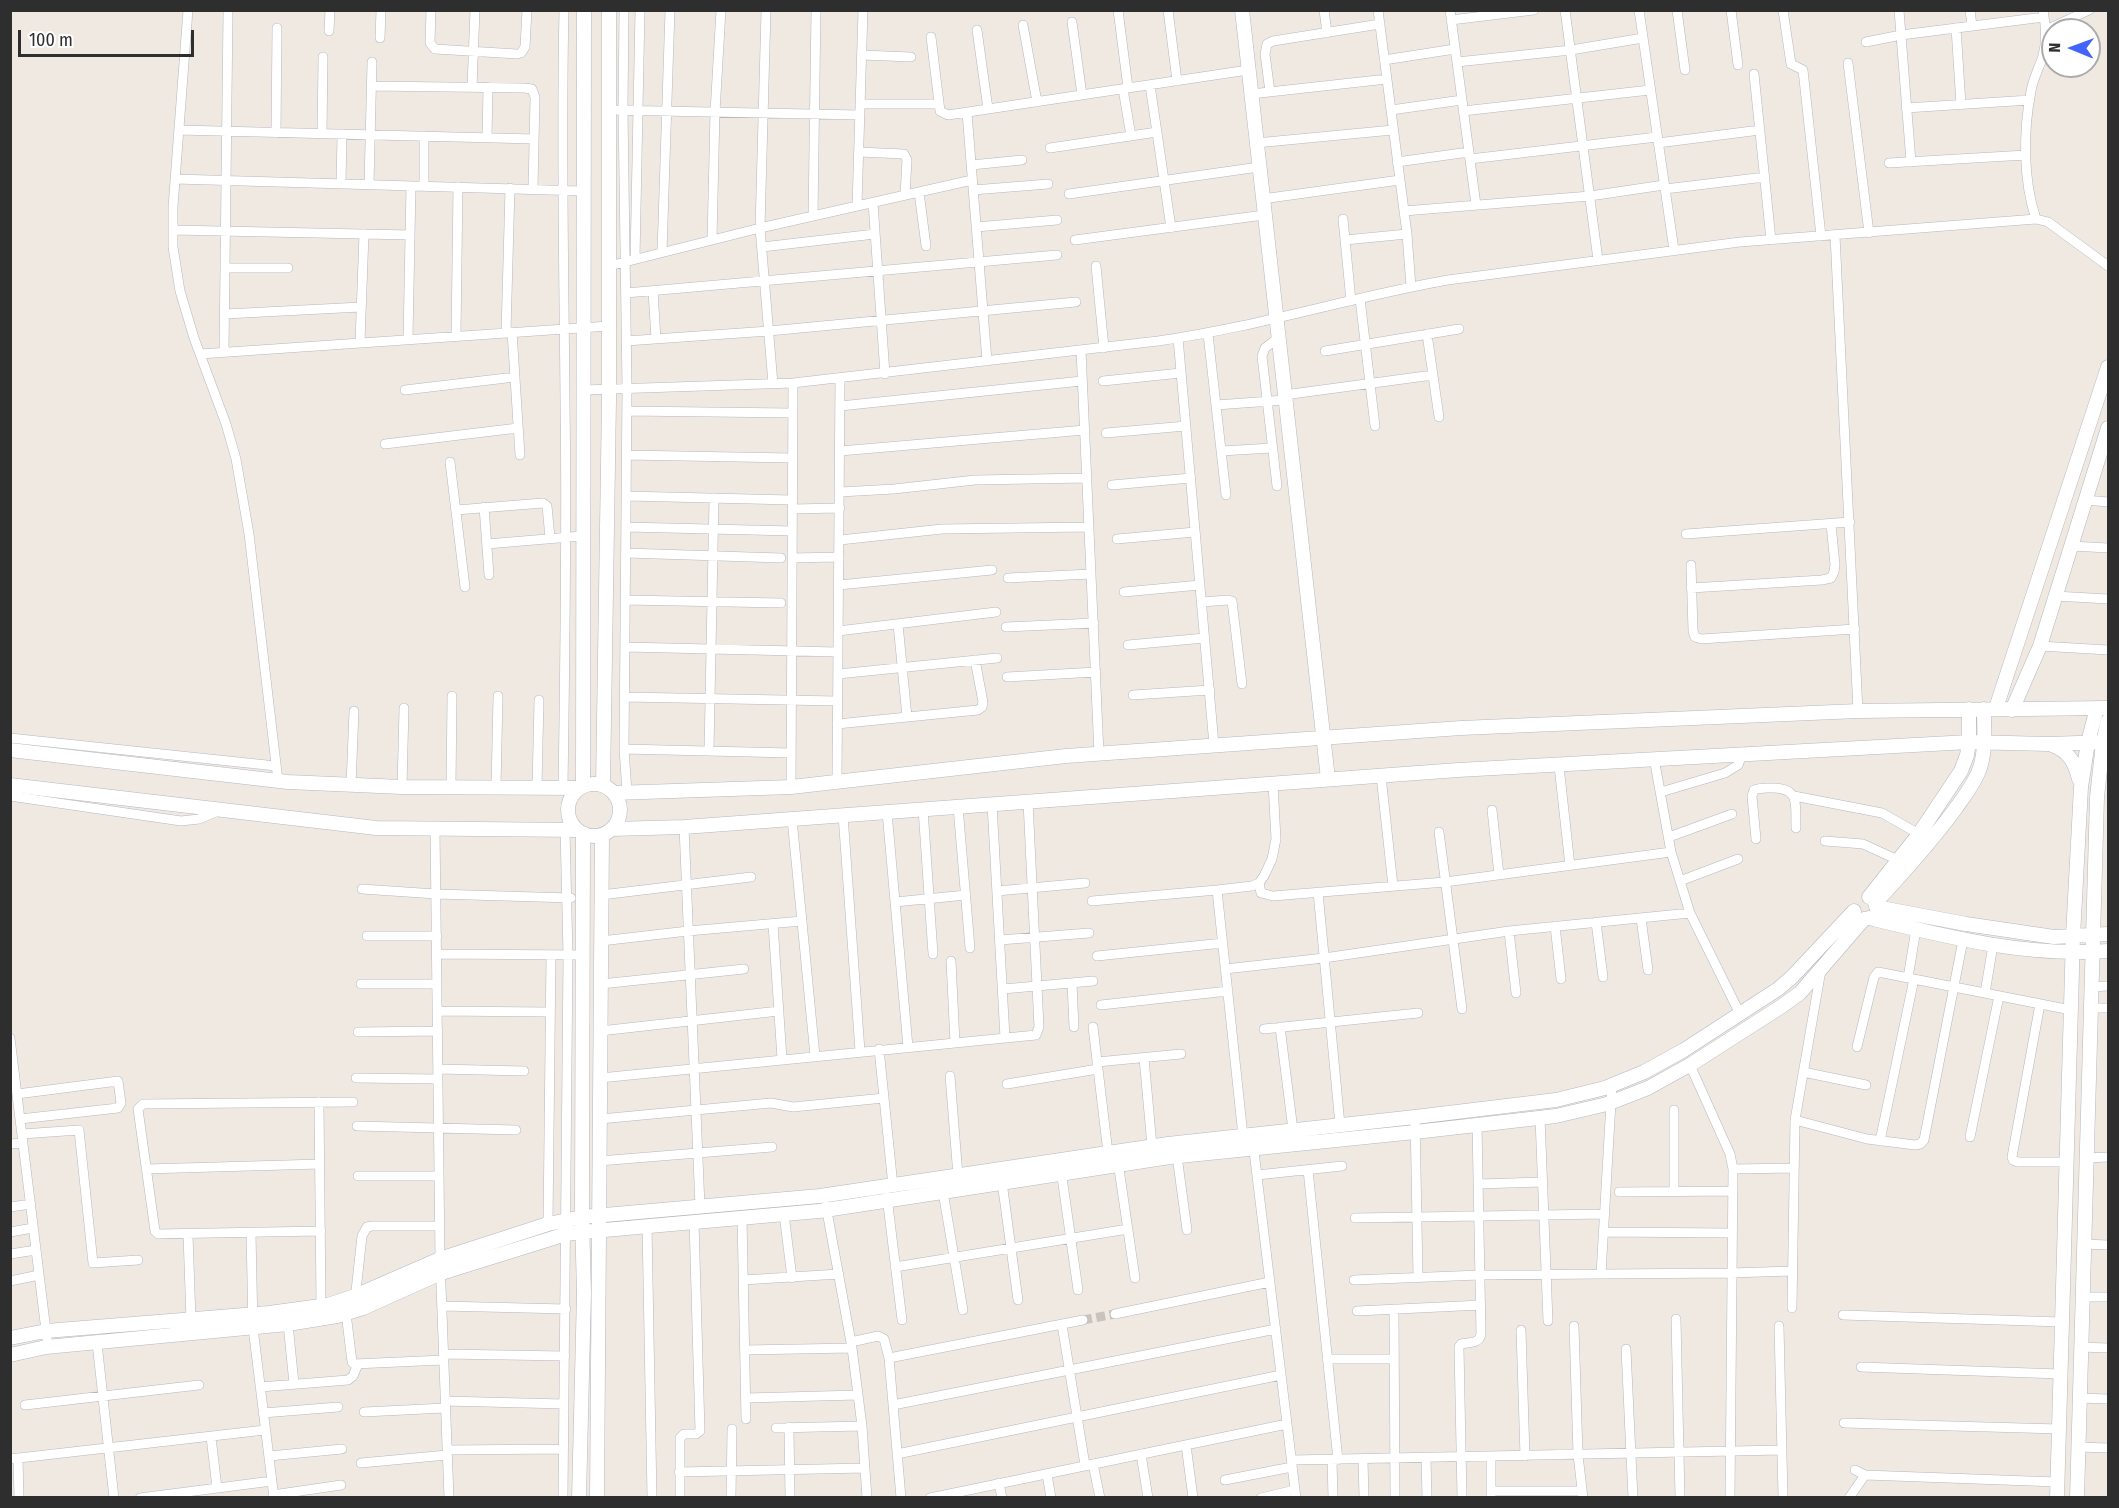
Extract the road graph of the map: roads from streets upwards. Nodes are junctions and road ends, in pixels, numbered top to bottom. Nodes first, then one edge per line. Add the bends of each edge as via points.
1 (188, 10) edge
2 (330, 10) edge
3 (381, 10) edge
4 (431, 10) edge
5 (475, 10) edge
6 (527, 10) edge
7 (564, 10) edge
8 (584, 10) edge
9 (609, 10) edge
10 (624, 10) edge
11 (640, 10) edge
12 (670, 10) edge
13 (721, 10) edge
14 (766, 10) edge
15 (816, 10) edge
16 (863, 10) edge
17 (1118, 10) edge
18 (1168, 10) edge
19 (1242, 10) edge
20 (1324, 10) edge
21 (1378, 10) edge
22 (1534, 10) edge
23 (1566, 10) edge
24 (1639, 10) edge
25 (1677, 10) edge
26 (1731, 10) edge
27 (1783, 10) edge
28 (1899, 10) edge
29 (1970, 10) edge
30 (2089, 10) edge
31 (228, 14) dead end
32 (2044, 14) edge
33 (1451, 15) edge
34 (2072, 18) edge
35 (1072, 22) dead end
36 (1380, 24) junction
37 (1023, 25) dead end
38 (1972, 26) junction
39 (277, 28) dead end
40 (1956, 28) junction
41 (977, 30) dead end
42 (329, 31) dead end
43 (1327, 33) junction
44 (1900, 35) junction
45 (931, 37) dead end
46 (380, 38) dead end
47 (1643, 38) junction
48 (1866, 42) dead end
49 (1455, 49) junction
50 (1571, 50) junction
51 (473, 52) junction
52 (862, 55) junction
53 (323, 57) dead end
54 (910, 57) dead end
55 (1384, 60) junction
56 (372, 62) dead end
57 (1457, 63) junction
58 (1848, 63) dead end
59 (2041, 63) edge
60 (1738, 65) dead end
61 (1248, 70) junction
62 (1685, 70) dead end
63 (1754, 74) dead end
64 (1387, 79) junction
65 (1177, 81) junction
66 (1150, 85) junction
67 (371, 86) junction
68 (472, 87) junction
69 (488, 87) junction
70 (1125, 89) junction
71 (1650, 90) junction
72 (1270, 92) junction
73 (1251, 94) junction
74 (1082, 95) junction
75 (1577, 98) junction
76 (1462, 100) junction
77 (2030, 100) junction
78 (1036, 102) junction
79 (860, 104) junction
80 (939, 104) junction
81 (1961, 105) junction
82 (1906, 108) junction
83 (988, 109) junction
84 (616, 110) junction
85 (1391, 110) junction
86 (638, 111) junction
87 (667, 111) junction
88 (1463, 111) junction
89 (715, 112) junction
90 (967, 112) junction
91 (763, 113) junction
92 (814, 114) junction
93 (860, 115) junction
94 (179, 130) junction
95 (1393, 130) junction
96 (1760, 130) junction
97 (226, 131) junction
98 (1157, 132) junction
99 (276, 133) junction
100 (322, 134) junction
101 (342, 134) junction
102 (370, 135) junction
103 (424, 136) junction
104 (1131, 136) junction
105 (487, 138) junction
106 (534, 139) junction
107 (1658, 140) junction
108 (1256, 143) junction
109 (1583, 144) junction
110 (1050, 148) dead end
111 (859, 152) junction
112 (1469, 155) junction
113 (2026, 155) junction
114 (1022, 160) dead end
115 (1397, 162) junction
116 (1911, 162) junction
117 (1889, 163) dead end
118 (971, 165) junction
119 (1259, 167) junction
120 (1764, 177) junction
121 (175, 179) junction
122 (1164, 179) junction
123 (226, 180) junction
124 (972, 180) junction
125 (1400, 180) junction
126 (341, 183) junction
127 (1048, 183) dead end
128 (369, 184) junction
129 (411, 186) junction
130 (424, 186) junction
131 (458, 187) junction
132 (1664, 187) junction
133 (510, 188) junction
134 (533, 189) junction
135 (562, 190) junction
136 (973, 190) junction
137 (583, 191) junction
138 (919, 192) junction
139 (1069, 194) dead end
140 (905, 195) junction
141 (1590, 195) junction
142 (1262, 198) junction
143 (873, 203) junction
144 (1476, 205) junction
145 (857, 206) junction
146 (1404, 211) junction
147 (1264, 215) junction
148 (813, 216) junction
149 (1343, 219) dead end
150 (2037, 219) junction
151 (1057, 220) dead end
152 (976, 227) junction
153 (760, 228) junction
154 (1171, 228) junction
155 (173, 230) junction
156 (225, 230) junction
157 (1869, 233) junction
158 (364, 234) junction
159 (875, 234) junction
160 (1407, 234) junction
161 (410, 235) junction
162 (1835, 235) junction
163 (1821, 236) junction
164 (712, 240) junction
165 (1075, 240) dead end
166 (1345, 240) junction
167 (1771, 240) junction
168 (926, 246) dead end
169 (762, 247) junction
170 (1674, 250) junction
171 (662, 252) junction
172 (1056, 255) dead end
173 (635, 259) junction
174 (979, 260) junction
175 (1598, 260) junction
176 (624, 262) junction
177 (609, 266) junction
178 (1096, 266) dead end
179 (2109, 266) edge
180 (225, 268) junction
181 (288, 268) dead end
182 (878, 271) junction
183 (765, 282) junction
184 (1411, 287) junction
185 (654, 291) junction
186 (626, 293) junction
187 (1356, 300) junction
188 (1076, 302) dead end
189 (361, 307) junction
190 (983, 311) junction
191 (225, 314) junction
192 (881, 320) junction
193 (1277, 320) junction
194 (609, 326) junction
195 (583, 327) junction
196 (564, 329) junction
197 (1459, 329) dead end
198 (769, 331) junction
199 (509, 332) junction
200 (1208, 334) junction
201 (1427, 334) junction
202 (456, 336) junction
203 (1178, 338) junction
204 (1278, 338) junction
205 (408, 339) junction
206 (656, 339) junction
207 (627, 341) junction
208 (360, 342) junction
209 (1366, 344) junction
210 (1104, 348) junction
211 (1081, 350) junction
212 (1325, 351) dead end
213 (224, 352) junction
214 (200, 354) junction
215 (987, 362) junction
216 (2109, 367) edge
217 (1181, 373) junction
218 (885, 374) junction
219 (1433, 375) junction
220 (514, 377) junction
221 (840, 379) junction
222 (1082, 381) junction
223 (1103, 381) dead end
224 (1371, 382) junction
225 (793, 383) junction
226 (773, 384) junction
227 (609, 388) junction
228 (627, 388) junction
229 (405, 390) dead end
230 (583, 390) junction
231 (1285, 397) junction
232 (1267, 401) junction
233 (1216, 405) junction
234 (840, 406) junction
235 (627, 411) junction
236 (792, 413) junction
237 (1439, 417) dead end
238 (1186, 426) junction
239 (1375, 426) dead end
240 (518, 428) junction
241 (2109, 428) edge
242 (1085, 430) junction
243 (1106, 433) dead end
244 (385, 444) dead end
245 (1272, 448) junction
246 (1221, 451) junction
247 (840, 452) junction
248 (2104, 453) edge
249 (627, 455) junction
250 (520, 456) dead end
251 (792, 458) junction
252 (450, 462) dead end
253 (1087, 478) junction
254 (1191, 478) junction
255 (1112, 485) dead end
256 (1277, 486) dead end
257 (840, 492) junction
258 (1226, 495) dead end
259 (626, 496) junction
260 (714, 498) junction
261 (2085, 500) junction
262 (2109, 502) edge
263 (792, 505) junction
264 (484, 507) junction
265 (840, 508) junction
266 (456, 510) junction
267 (1850, 522) junction
268 (1832, 524) junction
269 (626, 526) junction
270 (1089, 527) junction
271 (713, 529) junction
272 (792, 531) junction
273 (1196, 532) junction
274 (1686, 534) dead end
275 (582, 536) junction
276 (565, 537) junction
277 (550, 538) junction
278 (1117, 539) dead end
279 (840, 540) junction
280 (487, 544) junction
281 (2071, 546) junction
282 (2109, 548) edge
283 (626, 553) junction
284 (713, 556) junction
285 (839, 557) junction
286 (781, 558) dead end
287 (792, 558) junction
288 (1691, 566) dead end
289 (992, 570) dead end
290 (1091, 574) junction
291 (489, 575) dead end
292 (1008, 578) dead end
293 (839, 585) junction
294 (1200, 585) junction
295 (465, 587) dead end
296 (1691, 588) junction
297 (1124, 592) dead end
298 (2055, 596) junction
299 (2109, 599) edge
300 (626, 600) junction
301 (712, 602) junction
302 (1202, 602) junction
303 (781, 603) dead end
304 (996, 612) dead end
305 (1094, 623) junction
306 (898, 624) junction
307 (1006, 627) dead end
308 (1855, 630) junction
309 (838, 631) junction
310 (1205, 638) junction
311 (1128, 645) dead end
312 (625, 646) junction
313 (2040, 646) junction
314 (711, 649) junction
315 (791, 650) junction
316 (2109, 650) edge
317 (838, 652) junction
318 (997, 658) dead end
319 (975, 660) junction
320 (903, 668) junction
321 (1096, 672) junction
322 (838, 674) junction
323 (1006, 677) dead end
324 (1242, 684) dead end
325 (1210, 690) junction
326 (1133, 695) dead end
327 (452, 696) dead end
328 (498, 696) dead end
329 (625, 697) junction
330 (710, 697) junction
331 (791, 699) junction
332 (538, 700) dead end
333 (837, 701) junction
334 (404, 708) dead end
335 (1990, 708) junction
336 (2103, 708) edge
337 (1969, 709) junction
338 (2012, 710) junction
339 (354, 711) dead end
340 (1858, 711) junction
341 (907, 717) junction
342 (2109, 721) edge
343 (837, 724) junction
344 (10, 738) edge
345 (1323, 738) junction
346 (1970, 742) junction
347 (1985, 742) junction
348 (2088, 742) junction
349 (2106, 742) edge
350 (2048, 744) junction
351 (1214, 745) junction
352 (624, 749) junction
353 (10, 750) edge
354 (709, 751) junction
355 (790, 753) junction
356 (1743, 753) junction
357 (1099, 754) junction
358 (1654, 758) junction
359 (276, 766) junction
360 (1559, 766) junction
361 (1381, 776) junction
362 (1328, 780) junction
363 (278, 781) junction
364 (837, 781) junction
365 (1273, 784) junction
366 (10, 785) edge
367 (351, 785) junction
368 (402, 787) junction
369 (452, 787) junction
370 (496, 787) junction
371 (582, 787) junction
372 (791, 787) junction
373 (2080, 787) junction
374 (537, 788) junction
375 (563, 788) junction
376 (615, 790) junction
377 (1661, 792) junction
378 (10, 796) edge
379 (1794, 796) junction
380 (2103, 797) edge
381 (1028, 802) junction
382 (992, 804) junction
383 (958, 807) junction
384 (923, 809) junction
385 (221, 810) junction
386 (1492, 810) dead end
387 (887, 812) junction
388 (1732, 814) dead end
389 (843, 815) junction
390 (792, 819) junction
391 (435, 827) junction
392 (684, 827) junction
393 (1796, 828) dead end
394 (575, 831) junction
395 (607, 832) junction
396 (1439, 832) dead end
397 (1919, 834) junction
398 (1669, 837) junction
399 (1756, 839) dead end
400 (1825, 841) dead end
401 (1671, 852) junction
402 (1738, 859) dead end
403 (1898, 860) junction
404 (1570, 866) junction
405 (1499, 875) junction
406 (752, 878) dead end
407 (1680, 881) junction
408 (1445, 882) junction
409 (1085, 883) dead end
410 (1259, 883) junction
411 (687, 885) junction
412 (1394, 886) junction
413 (1032, 888) junction
414 (362, 889) dead end
415 (1217, 890) junction
416 (997, 891) junction
417 (1318, 892) junction
418 (436, 894) junction
419 (601, 895) junction
420 (966, 895) junction
421 (567, 898) junction
422 (930, 898) junction
423 (582, 899) junction
424 (1092, 901) dead end
425 (895, 902) junction
426 (1868, 909) junction
427 (1690, 914) junction
428 (1641, 918) junction
429 (802, 921) junction
430 (1596, 922) junction
431 (773, 924) junction
432 (1971, 924) junction
433 (1555, 926) junction
434 (1916, 929) junction
435 (688, 931) junction
436 (1509, 931) junction
437 (1089, 933) dead end
438 (2109, 934) edge
439 (2094, 935) junction
440 (367, 936) dead end
441 (437, 936) junction
442 (2073, 936) junction
443 (1035, 937) junction
444 (1453, 939) junction
445 (601, 940) junction
446 (1000, 940) junction
447 (1965, 940) junction
448 (1222, 943) junction
449 (1993, 945) junction
450 (970, 948) dead end
451 (2109, 951) edge
452 (2093, 952) junction
453 (2073, 953) junction
454 (437, 954) junction
455 (933, 954) dead end
456 (550, 955) junction
457 (575, 955) junction
458 (1096, 956) dead end
459 (1324, 958) junction
460 (951, 961) dead end
461 (744, 969) dead end
462 (1225, 969) junction
463 (1821, 969) junction
464 (1648, 970) dead end
465 (690, 975) junction
466 (1603, 977) dead end
467 (1911, 978) junction
468 (1561, 979) dead end
469 (1093, 981) dead end
470 (1072, 983) junction
471 (361, 984) dead end
472 (437, 984) junction
473 (601, 984) junction
474 (1037, 986) junction
475 (2109, 986) edge
476 (1954, 987) junction
477 (2090, 987) junction
478 (1003, 990) junction
479 (1228, 991) junction
480 (1516, 993) dead end
481 (1985, 993) junction
482 (1999, 996) junction
483 (2040, 1004) junction
484 (1101, 1005) dead end
485 (2089, 1008) junction
486 (2109, 1008) edge
487 (1462, 1009) dead end
488 (2071, 1010) junction
489 (438, 1011) junction
490 (779, 1011) junction
491 (550, 1012) junction
492 (1418, 1013) dead end
493 (1740, 1014) junction
494 (1330, 1020) junction
495 (692, 1021) junction
496 (1074, 1027) dead end
497 (1093, 1027) dead end
498 (1280, 1027) junction
499 (1264, 1029) dead end
500 (438, 1031) junction
501 (600, 1031) junction
502 (358, 1032) dead end
503 (10, 1038) edge
504 (1005, 1038) junction
505 (955, 1043) junction
506 (908, 1047) junction
507 (1857, 1047) dead end
508 (879, 1049) junction
509 (860, 1051) junction
510 (1181, 1054) dead end
511 (815, 1056) junction
512 (1144, 1058) junction
513 (782, 1059) junction
514 (1690, 1065) junction
515 (1098, 1066) junction
516 (694, 1068) junction
517 (524, 1071) dead end
518 (1803, 1072) junction
519 (438, 1074) junction
520 (950, 1076) dead end
521 (356, 1078) dead end
522 (600, 1078) junction
523 (1007, 1084) dead end
524 (1612, 1085) junction
525 (1866, 1085) dead end
526 (17, 1094) junction
527 (884, 1098) junction
528 (319, 1102) junction
529 (353, 1102) dead end
530 (1611, 1102) junction
531 (696, 1110) junction
532 (1674, 1110) dead end
533 (1415, 1117) junction
534 (1540, 1118) junction
535 (20, 1119) junction
536 (600, 1119) junction
537 (1796, 1120) junction
538 (1340, 1125) junction
539 (1477, 1125) junction
540 (357, 1126) dead end
541 (439, 1128) junction
542 (516, 1130) dead end
543 (1293, 1130) junction
544 (1415, 1132) junction
545 (1970, 1137) dead end
546 (23, 1138) junction
547 (1250, 1140) junction
548 (1880, 1141) junction
549 (10, 1144) edge
550 (1152, 1146) junction
551 (771, 1147) dead end
552 (697, 1153) junction
553 (1114, 1156) junction
554 (1177, 1156) junction
555 (2109, 1157) edge
556 (2085, 1158) junction
557 (599, 1161) junction
558 (2067, 1162) junction
559 (320, 1164) junction
560 (1342, 1166) dead end
561 (1060, 1167) junction
562 (1794, 1168) junction
563 (146, 1169) junction
564 (1733, 1169) junction
565 (1308, 1170) junction
566 (1257, 1174) junction
567 (358, 1176) dead end
568 (439, 1176) junction
569 (958, 1176) junction
570 (1002, 1182) junction
571 (1543, 1182) junction
572 (1478, 1184) junction
573 (888, 1191) junction
574 (1674, 1191) junction
575 (1733, 1191) junction
576 (943, 1192) junction
577 (1619, 1192) dead end
578 (824, 1195) junction
579 (31, 1204) junction
580 (700, 1206) junction
581 (10, 1207) edge
582 (827, 1210) junction
583 (784, 1214) junction
584 (1544, 1214) junction
585 (1605, 1214) junction
586 (582, 1217) junction
587 (742, 1217) junction
588 (1417, 1217) junction
589 (1479, 1217) junction
590 (1355, 1218) dead end
591 (566, 1220) junction
592 (694, 1221) junction
593 (599, 1222) junction
594 (548, 1224) junction
595 (647, 1225) junction
596 (440, 1226) junction
597 (33, 1228) junction
598 (1128, 1229) junction
599 (1187, 1230) dead end
600 (321, 1231) junction
601 (10, 1232) edge
602 (582, 1232) junction
603 (1604, 1232) junction
604 (251, 1233) junction
605 (1732, 1233) junction
606 (566, 1234) junction
607 (188, 1235) junction
608 (1070, 1239) junction
609 (2083, 1244) junction
610 (2109, 1245) edge
611 (1011, 1248) junction
612 (36, 1250) junction
613 (10, 1254) edge
614 (954, 1257) junction
615 (440, 1258) junction
616 (138, 1260) dead end
617 (895, 1267) junction
618 (1792, 1271) junction
619 (441, 1273) junction
620 (839, 1274) junction
621 (1601, 1274) junction
622 (1731, 1274) junction
623 (39, 1275) junction
624 (1480, 1275) junction
625 (1546, 1275) junction
626 (1418, 1277) junction
627 (792, 1278) junction
628 (1135, 1278) dead end
629 (743, 1280) junction
630 (1354, 1280) dead end
631 (10, 1281) edge
632 (1270, 1282) junction
633 (1078, 1290) dead end
634 (355, 1296) junction
635 (2082, 1297) junction
636 (2109, 1297) edge
637 (1018, 1300) dead end
638 (1481, 1305) junction
639 (321, 1306) junction
640 (442, 1306) junction
641 (1792, 1308) dead end
642 (566, 1309) junction
643 (963, 1310) dead end
644 (1394, 1310) junction
645 (1357, 1311) dead end
646 (350, 1312) junction
647 (1115, 1314) tunnel mouth
648 (1843, 1315) dead end
649 (1676, 1319) dead end
650 (191, 1320) junction
651 (902, 1320) dead end
652 (1083, 1320) tunnel mouth
653 (253, 1321) junction
654 (1548, 1321) dead end
655 (2062, 1322) junction
656 (288, 1324) junction
657 (1062, 1325) junction
658 (1574, 1326) dead end
659 (1779, 1326) dead end
660 (1276, 1329) junction
661 (1521, 1330) dead end
662 (46, 1331) junction
663 (10, 1338) edge
664 (97, 1343) junction
665 (852, 1345) junction
666 (48, 1347) junction
667 (2080, 1347) junction
668 (2109, 1348) edge
669 (1626, 1349) dead end
670 (745, 1350) junction
671 (10, 1355) edge
672 (565, 1356) junction
673 (444, 1357) junction
674 (889, 1358) junction
675 (1327, 1359) junction
676 (1394, 1359) junction
677 (358, 1364) junction
678 (1861, 1367) dead end
679 (1070, 1370) junction
680 (2060, 1374) junction
681 (1281, 1375) junction
682 (294, 1384) junction
683 (199, 1385) dead end
684 (260, 1387) junction
685 (858, 1395) junction
686 (103, 1396) junction
687 (746, 1398) junction
688 (2079, 1398) junction
689 (2109, 1399) edge
690 (564, 1404) junction
691 (25, 1405) dead end
692 (445, 1405) junction
693 (893, 1405) junction
694 (338, 1407) dead end
695 (364, 1412) dead end
696 (263, 1413) junction
697 (1077, 1417) junction
698 (746, 1419) dead end
699 (1844, 1423) dead end
700 (1287, 1424) junction
701 (862, 1426) junction
702 (789, 1427) junction
703 (776, 1428) dead end
704 (732, 1429) dead end
705 (266, 1430) junction
706 (2059, 1430) junction
707 (211, 1437) junction
708 (1186, 1445) junction
709 (2078, 1447) junction
710 (2109, 1448) edge
711 (109, 1449) junction
712 (342, 1449) dead end
713 (563, 1449) junction
714 (1782, 1449) junction
715 (447, 1452) junction
716 (1730, 1452) junction
717 (1680, 1453) junction
718 (897, 1454) junction
719 (1141, 1454) junction
720 (1632, 1454) junction
721 (1578, 1455) junction
722 (269, 1456) junction
723 (1491, 1456) junction
724 (1525, 1456) junction
725 (1460, 1457) junction
726 (14, 1458) edge
727 (1395, 1458) junction
728 (1426, 1458) junction
729 (1363, 1459) junction
730 (1335, 1460) junction
731 (362, 1463) dead end
732 (1292, 1464) junction
733 (1089, 1465) junction
734 (865, 1468) junction
735 (790, 1469) junction
736 (1855, 1470) dead end
737 (731, 1471) junction
738 (679, 1472) junction
739 (1047, 1474) junction
740 (1865, 1475) junction
741 (1225, 1480) dead end
742 (272, 1481) junction
743 (2057, 1482) junction
744 (999, 1483) junction
745 (340, 1485) dead end
746 (217, 1488) junction
747 (1296, 1494) edge
748 (1491, 1494) edge
749 (1525, 1494) edge
750 (1583, 1494) edge
751 (954, 1495) edge
752 (274, 1496) edge
753 (19, 1497) edge
754 (114, 1497) edge
755 (140, 1497) edge
756 (449, 1497) edge
757 (563, 1497) edge
758 (579, 1497) edge
759 (597, 1497) edge
760 (652, 1497) edge
761 (680, 1497) edge
762 (730, 1497) edge
763 (790, 1497) edge
764 (867, 1497) edge
765 (901, 1497) edge
766 (930, 1497) edge
767 (1002, 1497) edge
768 (1051, 1497) edge
769 (1100, 1497) edge
770 (1149, 1497) edge
771 (1193, 1497) edge
772 (1261, 1497) edge
773 (1333, 1497) edge
774 (1364, 1497) edge
775 (1395, 1497) edge
776 (1427, 1497) edge
777 (1462, 1497) edge
778 (1633, 1497) edge
779 (1680, 1497) edge
780 (1730, 1497) edge
781 (1783, 1497) edge
782 (1849, 1497) edge
783 (2057, 1497) edge
784 (2077, 1497) edge
785 (2086, 1497) edge

1 - 94 street
2 - 42 street
3 - 46 street
4 - 51 street via 432,46
5 - 51 street
6 - 51 street via 525,47 521,53
7 - 135 street
8 - 137 street
9 - 84 street
10 - 84 street
11 - 86 street
12 - 87 street
13 - 89 street
14 - 91 street
15 - 92 street
16 - 52 street
17 - 70 street
18 - 65 street
19 - 61 street
20 - 43 street
21 - 36 street
22 - 33 street
23 - 50 street
24 - 47 street
25 - 62 street
26 - 60 street
27 - 163 street via 1791,64 1803,70
28 - 44 street
29 - 38 street
30 - 34 street
31 - 97 street
32 - 38 street
33 - 49 street
35 - 74 street
36 - 43 street
36 - 55 street
37 - 78 street
38 - 40 street
39 - 99 street
40 - 44 street
40 - 81 street
41 - 83 street
43 - 72 street via 1268,44 1265,54
44 - 48 street
44 - 82 street
45 - 80 street
47 - 50 street
47 - 71 street
49 - 55 street
49 - 57 street
50 - 57 street
50 - 75 street
51 - 68 street
52 - 54 street
52 - 79 street
53 - 100 street
55 - 64 street
56 - 67 street
57 - 76 street
58 - 157 street
59 - 77 street
61 - 65 street
61 - 73 street
63 - 96 street
64 - 72 street
64 - 85 street
65 - 66 street
66 - 70 street
66 - 98 street
67 - 68 street
67 - 102 street
68 - 69 street
69 - 105 street
69 - 106 street via 532,89
70 - 74 street
70 - 104 street
71 - 75 street
71 - 107 street
72 - 73 street
73 - 108 street
74 - 78 street
75 - 88 street
75 - 109 street
76 - 85 street
76 - 88 street
77 - 81 street
77 - 113 street
78 - 83 street
79 - 80 street
79 - 93 street
80 - 90 street via 943,114
81 - 82 street
82 - 116 street
83 - 90 street
84 - 86 street
84 - 176 street
84 - 177 street
85 - 95 street
86 - 87 street
86 - 173 street
87 - 89 street
87 - 171 street
88 - 112 street
89 - 91 street
89 - 164 street
90 - 118 street
91 - 92 street
91 - 153 street
92 - 93 street
92 - 148 street
93 - 111 street
94 - 97 street
94 - 121 street
95 - 108 street
95 - 115 street
96 - 107 street
96 - 120 street
97 - 99 street
97 - 123 street
98 - 104 street
98 - 122 street
99 - 100 street
100 - 101 street
101 - 102 street
101 - 126 street
102 - 103 street
102 - 128 street
103 - 105 street
103 - 130 street
104 - 110 street
105 - 106 street
106 - 134 street
107 - 109 street
107 - 132 street
108 - 119 street
109 - 112 street
109 - 141 street
111 - 140 street via 904,154
111 - 145 street
112 - 115 street
112 - 144 street
113 - 116 street
113 - 150 street via 2031,203
114 - 118 street
115 - 125 street
116 - 117 street
118 - 124 street
119 - 122 street
119 - 142 street
120 - 132 street
120 - 167 street
121 - 123 street
121 - 155 street
122 - 139 street
122 - 154 street
123 - 126 street
123 - 156 street
124 - 136 street
124 - 138 street
125 - 142 street
125 - 146 street
126 - 128 street
127 - 136 street
128 - 129 street
129 - 130 street
129 - 161 street
130 - 131 street
131 - 133 street
131 - 202 street
132 - 141 street
132 - 170 street
133 - 134 street
133 - 199 street
134 - 135 street
135 - 137 street
135 - 196 street
136 - 152 street
137 - 195 street
138 - 140 street
138 - 168 street
140 - 143 street
141 - 144 street
141 - 175 street
142 - 147 street
143 - 145 street
143 - 159 street
144 - 146 street
145 - 148 street
146 - 160 street
147 - 154 street
147 - 193 street
148 - 153 street
149 - 166 street
150 - 157 street
150 - 179 street via 2048,222
151 - 152 street
152 - 174 street
153 - 164 street
153 - 169 street
154 - 165 street
155 - 156 street
155 - 214 street via 180,291
156 - 158 street
156 - 180 street
157 - 162 street
158 - 161 street
158 - 189 street
159 - 169 street
159 - 182 street
160 - 166 street
160 - 184 street
161 - 205 street
162 - 163 street
162 - 267 street
163 - 167 street
164 - 171 street
166 - 187 street
167 - 170 street
169 - 183 street
170 - 175 street
171 - 173 street
172 - 174 street
173 - 176 street
174 - 182 street
174 - 190 street
175 - 184 street
176 - 177 street
176 - 186 street
177 - 194 street
178 - 210 street
180 - 181 street
180 - 191 street
182 - 183 street
182 - 192 street
183 - 185 street
183 - 198 street
184 - 187 street
185 - 186 street
185 - 206 street
186 - 207 street
187 - 193 street
187 - 209 street
188 - 190 street
189 - 191 street
189 - 208 street
190 - 192 street
190 - 215 street
191 - 213 street
192 - 198 street
192 - 218 street
193 - 200 street
193 - 204 street
194 - 195 street
194 - 227 street
195 - 196 street
195 - 230 street
196 - 199 street
196 - 276 street
197 - 201 street
198 - 206 street
198 - 226 street
199 - 202 street
199 - 220 street
200 - 203 street
200 - 233 street
201 - 209 street
201 - 219 street
202 - 205 street
203 - 210 street
203 - 217 street
204 - 231 street
204 - 232 street via 1265,348 1262,356
205 - 208 street
206 - 207 street
207 - 228 street
208 - 213 street
209 - 212 street
209 - 224 street
210 - 211 street
211 - 215 street
211 - 222 street
213 - 214 street
214 - 359 street via 236,459 249,534
215 - 218 street
216 - 335 street
217 - 223 street
217 - 238 street
218 - 221 street
219 - 224 street
219 - 237 street
220 - 229 street
220 - 240 street
221 - 225 street
221 - 234 street
222 - 234 street
222 - 242 street
224 - 231 street
224 - 239 street
225 - 226 street
225 - 236 street
226 - 228 street
227 - 228 street
227 - 230 street
227 - 376 street
228 - 235 street
230 - 275 street
231 - 232 street
231 - 345 street
232 - 233 street
232 - 245 street
233 - 246 street
234 - 247 street
235 - 236 street
235 - 249 street
236 - 251 street
238 - 243 street
238 - 254 street
240 - 244 street
240 - 250 street
241 - 248 street
242 - 247 street
242 - 253 street
245 - 246 street
245 - 256 street
246 - 258 street
247 - 257 street
248 - 261 street
249 - 251 street
249 - 259 street
251 - 263 street
252 - 266 street
253 - 257 street via 975,480
253 - 270 street
254 - 255 street
254 - 273 street
257 - 265 street
259 - 260 street
259 - 269 street
260 - 263 street
260 - 271 street
261 - 262 street
261 - 281 street
263 - 265 street
263 - 272 street
264 - 266 street
264 - 277 street via 543,503 547,506
264 - 280 street
265 - 279 street
266 - 295 street
267 - 268 street
267 - 308 street
268 - 274 street
268 - 296 street via 1835,565 1831,578
269 - 271 street
269 - 283 street
270 - 279 street via 942,530
270 - 290 street
271 - 272 street
271 - 284 street
272 - 287 street
273 - 278 street
273 - 294 street
275 - 276 street
275 - 371 street
276 - 277 street
276 - 375 street
277 - 280 street
279 - 285 street
280 - 291 street
281 - 282 street
281 - 298 street
283 - 284 street
283 - 300 street
284 - 286 street
284 - 301 street
285 - 287 street
285 - 293 street
287 - 315 street
288 - 296 street
289 - 293 street
290 - 292 street
290 - 305 street
293 - 309 street
294 - 297 street
294 - 302 street
296 - 308 street via 1693,631 1701,639
298 - 299 street
298 - 313 street
300 - 301 street
300 - 312 street
301 - 303 street
301 - 314 street
302 - 310 street
302 - 324 street via 1232,601
304 - 306 street
305 - 307 street
305 - 321 street
306 - 309 street
306 - 320 street
308 - 340 street
309 - 317 street
310 - 311 street
310 - 325 street
312 - 314 street
312 - 329 street
313 - 316 street
313 - 338 street
314 - 315 street
314 - 330 street
315 - 317 street
315 - 331 street
317 - 322 street
318 - 319 street
319 - 320 street
319 - 341 street via 982,707
320 - 322 street
320 - 341 street
321 - 323 street
321 - 357 street
322 - 333 street
325 - 326 street
325 - 351 street
327 - 369 street
328 - 370 street
329 - 330 street
329 - 352 street
330 - 331 street
330 - 354 street
331 - 333 street
331 - 355 street
332 - 374 street
333 - 343 street
334 - 368 street
335 - 337 street
335 - 338 street
335 - 347 street
336 - 338 street
336 - 348 street
337 - 340 street
337 - 346 street
339 - 367 street
340 - 345 street via 1461,728
341 - 343 street
342 - 349 street
343 - 364 street
344 - 359 street
345 - 351 street
345 - 362 street
346 - 347 street
346 - 356 street
346 - 397 street via 1961,771
347 - 350 street
347 - 426 street via 1972,784 1941,829
348 - 349 street
348 - 350 street
348 - 373 street
349 - 380 street
350 - 373 street via 2069,755
351 - 357 street
352 - 354 street
352 - 376 street
353 - 363 street
354 - 355 street
355 - 372 street
356 - 358 street
356 - 377 street via 1738,765 1725,773
357 - 364 street
358 - 360 street
358 - 377 street
359 - 363 street
360 - 361 street
360 - 404 street
361 - 362 street
361 - 412 street
362 - 365 street
363 - 367 street
364 - 372 street
365 - 381 street
365 - 410 street via 1276,839 1272,859
366 - 385 street
367 - 368 street
368 - 369 street
369 - 370 street
370 - 374 street
371 - 375 street
371 - 376 street via 595,783
371 - 394 street via 572,796 568,809
372 - 376 street
373 - 442 street
374 - 375 street
376 - 395 street via 619,817
377 - 398 street
378 - 385 street via 182,821
379 - 393 street
379 - 397 street via 1882,813
379 - 399 street via 1784,788 1754,790
380 - 439 street
381 - 382 street
381 - 413 street
382 - 383 street
382 - 416 street
383 - 384 street
383 - 420 street
384 - 387 street
384 - 422 street
385 - 391 street via 376,828
386 - 405 street
387 - 389 street
387 - 425 street
388 - 398 street
389 - 390 street
389 - 509 street
390 - 392 street
390 - 429 street
391 - 394 street
391 - 418 street
392 - 395 street
392 - 411 street
394 - 395 street via 593,836
394 - 421 street
394 - 423 street
395 - 419 street
396 - 408 street
397 - 403 street
398 - 401 street
400 - 403 street via 1863,844
401 - 404 street
401 - 407 street
402 - 407 street
403 - 426 street
404 - 405 street
405 - 408 street
406 - 411 street
407 - 427 street
408 - 412 street
408 - 444 street
409 - 413 street
410 - 415 street
410 - 417 street via 1261,893 1268,896
411 - 419 street
411 - 435 street
412 - 417 street
413 - 416 street
413 - 443 street
414 - 418 street
415 - 424 street
415 - 448 street
416 - 446 street
417 - 459 street
418 - 421 street
418 - 441 street
419 - 445 street
420 - 422 street
420 - 450 street
421 - 423 street
421 - 457 street
422 - 425 street
422 - 455 street
423 - 457 street
425 - 506 street
426 - 432 street
426 - 434 street
426 - 463 street
426 - 493 street via 1792,977
427 - 428 street
427 - 493 street
428 - 430 street
428 - 464 street
429 - 431 street
429 - 511 street
430 - 433 street
430 - 466 street
431 - 435 street
431 - 490 street
432 - 442 street via 2054,937
432 - 447 street
433 - 436 street
433 - 468 street
434 - 447 street
434 - 467 street
435 - 445 street
435 - 465 street
436 - 444 street
436 - 480 street
437 - 443 street
438 - 439 street
439 - 442 street
439 - 452 street
440 - 441 street
441 - 454 street
442 - 453 street
443 - 446 street
443 - 474 street
444 - 459 street
444 - 487 street
445 - 473 street
446 - 478 street
447 - 449 street
447 - 476 street
448 - 458 street
448 - 462 street
449 - 453 street
449 - 481 street
451 - 452 street
452 - 453 street
452 - 477 street
453 - 488 street
454 - 456 street
454 - 472 street
456 - 457 street
456 - 491 street
457 - 586 street
457 - 591 street
459 - 462 street
459 - 494 street
460 - 505 street
461 - 465 street
462 - 479 street
463 - 514 street via 1800,993
463 - 518 street
465 - 473 street
465 - 495 street
467 - 476 street
467 - 507 street via 1876,973
467 - 548 street
469 - 470 street
470 - 474 street
470 - 496 street
471 - 472 street
472 - 489 street
473 - 501 street
474 - 478 street
474 - 504 street via 1039,1032
475 - 477 street
476 - 481 street
476 - 548 street via 1924,1140 1915,1145
477 - 485 street
478 - 504 street
479 - 484 street
479 - 547 street
481 - 482 street
482 - 483 street
482 - 545 street
483 - 488 street
483 - 558 street via 2012,1157 2018,1161
485 - 486 street
485 - 556 street
488 - 558 street
489 - 491 street
489 - 500 street
490 - 495 street
490 - 513 street
491 - 594 street
492 - 494 street
493 - 524 street via 1684,1050
494 - 498 street
494 - 538 street
495 - 501 street
495 - 516 street
497 - 515 street
498 - 499 street
498 - 543 street
500 - 502 street
500 - 519 street
501 - 522 street
503 - 526 street
504 - 505 street
505 - 506 street
506 - 508 street
508 - 509 street
508 - 527 street
509 - 511 street
510 - 512 street
511 - 513 street
512 - 515 street
512 - 550 street
513 - 516 street
514 - 530 street via 1648,1088
514 - 564 street
515 - 523 street
515 - 553 street
516 - 522 street
516 - 531 street
517 - 519 street
518 - 525 street
518 - 537 street
519 - 521 street
519 - 541 street
520 - 569 street
522 - 536 street
524 - 530 street
524 - 533 street via 1556,1100
526 - 535 street
526 - 535 street via 118,1081 121,1103 118,1108
527 - 531 street via 794,1107 771,1103
527 - 573 street
528 - 529 street
528 - 559 street
528 - 563 street via 143,1104 138,1114
530 - 534 street
530 - 585 street
531 - 536 street
531 - 552 street
532 - 574 street
533 - 538 street
533 - 544 street
534 - 539 street
534 - 571 street
535 - 546 street
536 - 557 street
537 - 548 street
537 - 562 street
538 - 543 street
539 - 544 street
539 - 572 street
540 - 541 street
541 - 542 street
541 - 568 street
543 - 547 street
544 - 547 street
544 - 588 street
546 - 549 street
546 - 579 street
546 - 616 street via 79,1130 93,1263
547 - 550 street
547 - 554 street
547 - 566 street
550 - 553 street
551 - 552 street
552 - 557 street
552 - 580 street
553 - 554 street
553 - 561 street
553 - 598 street
554 - 599 street
555 - 556 street
556 - 609 street
557 - 593 street
558 - 655 street
559 - 563 street
559 - 600 street
560 - 565 street
561 - 569 street
561 - 570 street
561 - 608 street
562 - 564 street
562 - 618 street
563 - 607 street via 155,1231 161,1235
564 - 575 street
565 - 566 street
565 - 675 street
566 - 632 street
567 - 568 street
568 - 596 street
569 - 573 street
570 - 576 street
570 - 611 street
571 - 572 street
571 - 584 street
572 - 589 street
573 - 576 street
573 - 578 street
573 - 582 street
573 - 617 street
574 - 575 street
574 - 577 street
575 - 605 street
576 - 614 street
578 - 580 street
578 - 582 street
579 - 581 street
579 - 597 street
580 - 593 street
582 - 583 street
582 - 620 street
583 - 587 street
583 - 627 street
584 - 585 street
584 - 589 street
584 - 625 street
585 - 603 street
586 - 591 street
586 - 593 street
586 - 602 street
587 - 592 street
587 - 629 street
588 - 589 street
588 - 590 street
588 - 626 street
589 - 624 street
591 - 594 street
591 - 606 street
592 - 595 street
592 - 738 street via 700,1431 680,1438
593 - 595 street
593 - 602 street
593 - 759 street
594 - 615 street
595 - 760 street
596 - 615 street
596 - 634 street via 367,1227 362,1236
597 - 601 street
597 - 612 street
598 - 608 street
598 - 628 street
600 - 604 street
600 - 639 street
602 - 606 street
602 - 758 street
603 - 605 street
603 - 621 street
604 - 607 street
604 - 653 street
605 - 622 street
606 - 619 street
606 - 642 street
607 - 650 street
608 - 611 street
608 - 633 street
609 - 610 street
609 - 635 street
611 - 614 street
611 - 637 street
612 - 613 street
612 - 623 street
614 - 617 street
614 - 643 street
615 - 619 street
615 - 634 street
617 - 651 street
618 - 622 street
618 - 641 street
619 - 640 street
619 - 646 street
620 - 627 street
620 - 665 street
621 - 622 street
621 - 625 street
622 - 716 street
623 - 631 street
623 - 662 street
624 - 625 street
624 - 626 street
624 - 638 street
625 - 654 street
626 - 630 street
627 - 629 street
629 - 670 street
632 - 647 street
632 - 660 street
634 - 639 street
634 - 646 street
635 - 636 street
635 - 667 street
638 - 644 street
638 - 725 street via 1480,1340 1459,1347
639 - 653 street
640 - 642 street
640 - 673 street
642 - 672 street
644 - 645 street
644 - 676 street
646 - 656 street
646 - 677 street via 352,1362
648 - 655 street
649 - 717 street
650 - 653 street
650 - 662 street
652 - 657 street
653 - 656 street
653 - 664 street
653 - 684 street
655 - 680 street
656 - 682 street
657 - 674 street
657 - 679 street
658 - 721 street
659 - 714 street
660 - 679 street
660 - 681 street
661 - 724 street
662 - 663 street
662 - 666 street
664 - 666 street
664 - 686 street
665 - 670 street
665 - 674 street via 878,1336 884,1339
665 - 685 street
666 - 671 street
667 - 668 street
667 - 688 street
669 - 720 street
670 - 687 street
672 - 673 street
672 - 690 street
673 - 677 street
673 - 692 street
674 - 693 street
675 - 676 street
675 - 730 street
676 - 727 street
677 - 682 street via 348,1380
678 - 680 street
679 - 693 street
679 - 697 street
680 - 706 street
681 - 697 street
681 - 700 street
682 - 684 street
683 - 686 street
684 - 696 street
685 - 687 street
685 - 701 street
686 - 691 street
686 - 711 street
687 - 698 street
688 - 689 street
688 - 709 street
690 - 692 street
690 - 713 street
692 - 695 street
692 - 715 street
693 - 718 street
694 - 696 street
696 - 705 street
697 - 718 street
697 - 733 street
699 - 706 street
700 - 708 street
700 - 732 street
701 - 702 street
701 - 734 street
702 - 703 street
702 - 735 street
704 - 737 street
705 - 707 street
705 - 722 street
706 - 743 street
707 - 711 street
707 - 746 street
708 - 719 street
708 - 771 street
709 - 710 street
709 - 784 street
711 - 726 street
711 - 754 street
712 - 722 street
713 - 715 street
713 - 757 street
714 - 716 street
714 - 781 street
715 - 731 street
715 - 756 street
716 - 717 street
716 - 780 street
717 - 720 street
717 - 779 street
718 - 765 street
719 - 733 street
719 - 770 street
720 - 721 street
720 - 778 street
721 - 724 street
721 - 750 street
722 - 742 street
723 - 724 street
723 - 725 street
723 - 748 street
725 - 728 street
725 - 777 street
726 - 753 street
727 - 728 street
727 - 729 street
727 - 775 street
728 - 776 street
729 - 730 street
729 - 774 street
730 - 732 street
730 - 773 street
732 - 741 street
732 - 747 street
733 - 739 street
733 - 769 street
734 - 735 street
734 - 764 street
735 - 737 street
735 - 763 street
736 - 740 street
737 - 738 street
737 - 762 street
738 - 761 street
739 - 744 street
739 - 768 street
740 - 743 street
740 - 782 street
742 - 746 street
742 - 752 street
743 - 783 street
744 - 751 street
744 - 767 street
745 - 752 street
746 - 755 street
747 - 772 street
748 - 749 street
749 - 750 street
751 - 766 street
784 - 785 street

